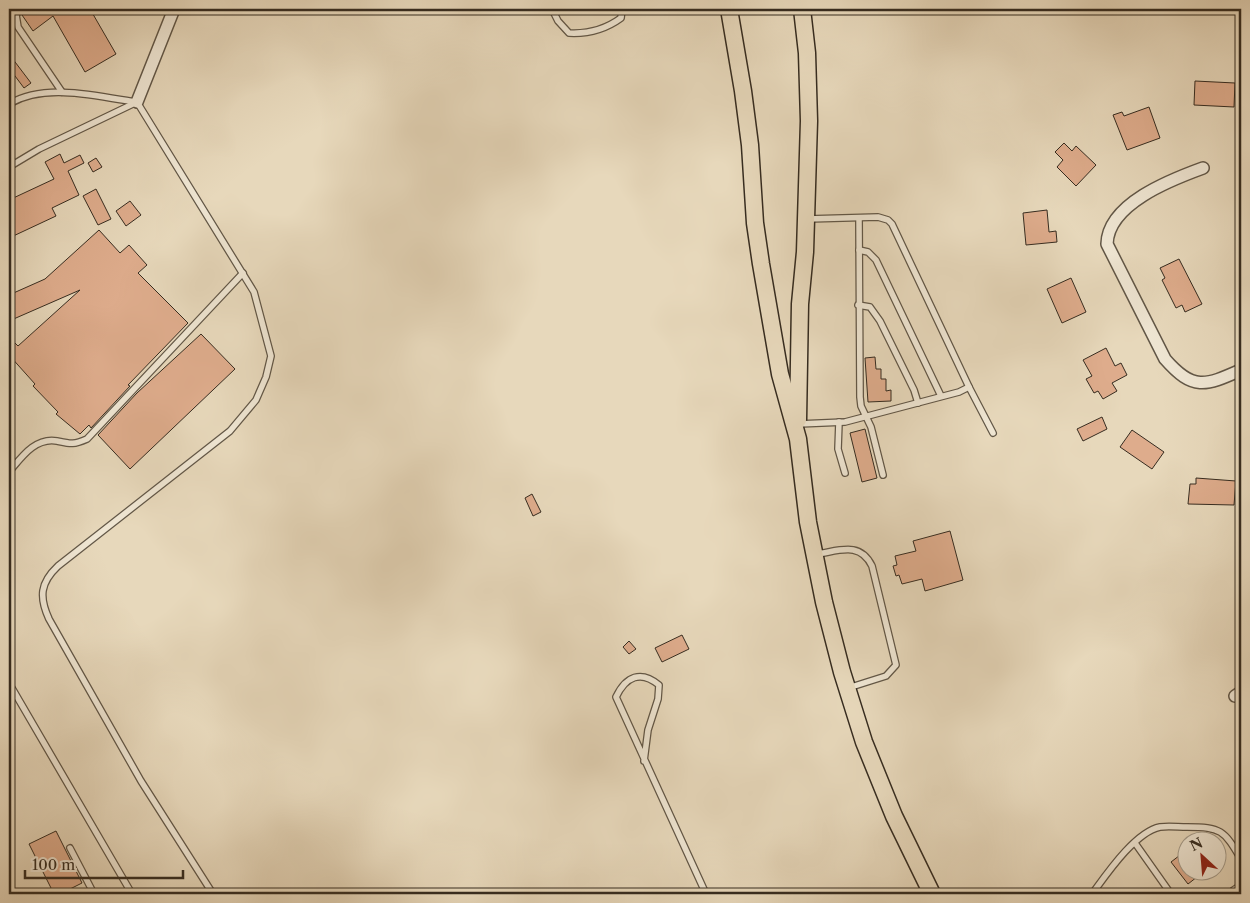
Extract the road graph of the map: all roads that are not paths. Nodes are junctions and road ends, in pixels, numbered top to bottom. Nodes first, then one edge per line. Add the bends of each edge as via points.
1 (20, 9) edge
2 (552, 9) edge
3 (622, 9) edge
4 (729, 9) edge
5 (802, 9) edge
6 (171, 11) edge
7 (62, 92) junction
8 (137, 102) junction
9 (9, 104) edge
10 (9, 167) edge
11 (1203, 168) dead end
12 (859, 218) junction
13 (806, 219) junction
14 (859, 250) junction
15 (243, 273) junction
16 (858, 305) junction
17 (1241, 370) edge
18 (969, 387) junction
19 (941, 396) junction
20 (918, 402) junction
21 (867, 416) junction
22 (839, 422) junction
23 (798, 431) junction
24 (993, 434) dead end
25 (9, 472) edge
26 (845, 473) dead end
27 (883, 475) dead end
28 (815, 554) junction
29 (9, 683) edge
30 (847, 688) junction
31 (644, 761) junction
32 (1135, 843) junction
33 (70, 848) dead end
34 (1241, 859) edge
35 (1241, 890) edge
36 (94, 894) edge
37 (132, 894) edge
38 (213, 894) edge
39 (706, 894) edge
40 (932, 894) edge
41 (1092, 894) edge
42 (1172, 894) edge
43 (1235, 894) edge

1 - 7 lane via 16,15 18,27
2 - 3 lane via 569,33 586,34 621,18
4 - 23 main road via 750,145 762,273 780,374
5 - 13 main road via 809,121
6 - 8 street
7 - 8 lane
7 - 9 lane via 45,92
8 - 10 lane
8 - 15 lane
11 - 17 street via 1131,203 1117,215 1107,232 1107,244 1165,358 1175,370 1190,382 1214,382
12 - 13 lane
12 - 14 lane
12 - 18 lane via 878,217 892,224
13 - 23 main road via 800,304
14 - 16 lane
14 - 19 lane via 868,252 878,265
15 - 25 lane via 87,439 68,445 56,441 38,443
15 - 38 lane via 254,292 271,356 256,400 230,431 49,574 41,597 49,619 141,781
16 - 20 lane via 870,307 880,322
16 - 21 lane via 860,397
18 - 19 lane
18 - 24 lane
19 - 20 lane
20 - 21 lane
21 - 22 lane
21 - 27 lane
22 - 23 lane
22 - 26 lane via 838,449
23 - 28 main road
28 - 30 main road
28 - 30 lane via 854,549 866,555 872,566 896,665 886,676
29 - 37 lane
30 - 40 main road via 864,742 894,816
31 - 31 lane via 616,697 622,685 632,678 641,677 651,679 659,686
31 - 39 lane
32 - 34 lane via 1159,827 1218,829 1229,839
32 - 41 lane via 1118,858
32 - 42 lane
33 - 36 lane
35 - 43 street

